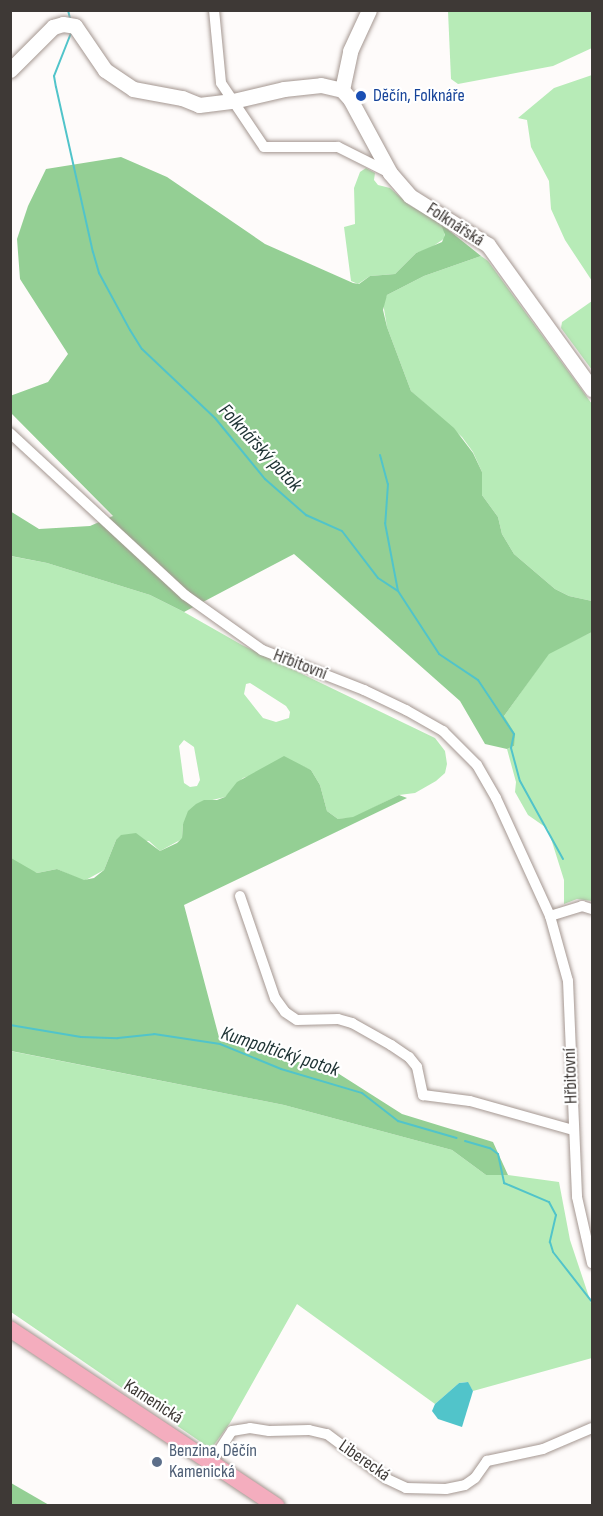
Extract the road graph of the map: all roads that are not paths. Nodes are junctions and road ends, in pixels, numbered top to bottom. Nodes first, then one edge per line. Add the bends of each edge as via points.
1 (214, 10) edge
2 (369, 10) edge
3 (10, 70) edge
4 (221, 83) junction
5 (342, 90) junction
6 (233, 101) junction
7 (214, 102) junction
8 (390, 172) junction
9 (592, 389) edge
10 (10, 433) edge
11 (240, 896) dead end
12 (592, 909) edge
13 (550, 916) junction
14 (573, 1130) junction
15 (592, 1263) edge
16 (10, 1329) edge
17 (592, 1428) edge
18 (211, 1464) junction
19 (276, 1506) edge

1 - 4 street
2 - 5 street via 350,51
3 - 7 street via 53,27 63,24 75,26 105,70 133,89 199,105
4 - 6 street
4 - 7 street
5 - 6 street via 321,86 284,89
5 - 8 street, Folknářská
6 - 7 street
6 - 8 street via 264,147 338,147
8 - 9 street, Folknářská via 410,196 488,245
10 - 13 street, Hřbitovní via 185,595 262,650 364,690 443,731 477,765
11 - 14 street, Hřbitovní via 275,998 285,1012 297,1020 338,1019 352,1023 391,1045 410,1057 417,1067 423,1095 470,1101
12 - 13 street via 582,906
13 - 14 street, Hřbitovní via 568,981
14 - 15 street, Hřbitovní via 577,1197
16 - 18 main road, Kamenická
17 - 18 street, Liberecká via 543,1449 487,1461 465,1485 446,1489 406,1488 387,1479 327,1434 309,1430 232,1431
18 - 19 main road, Kamenická

